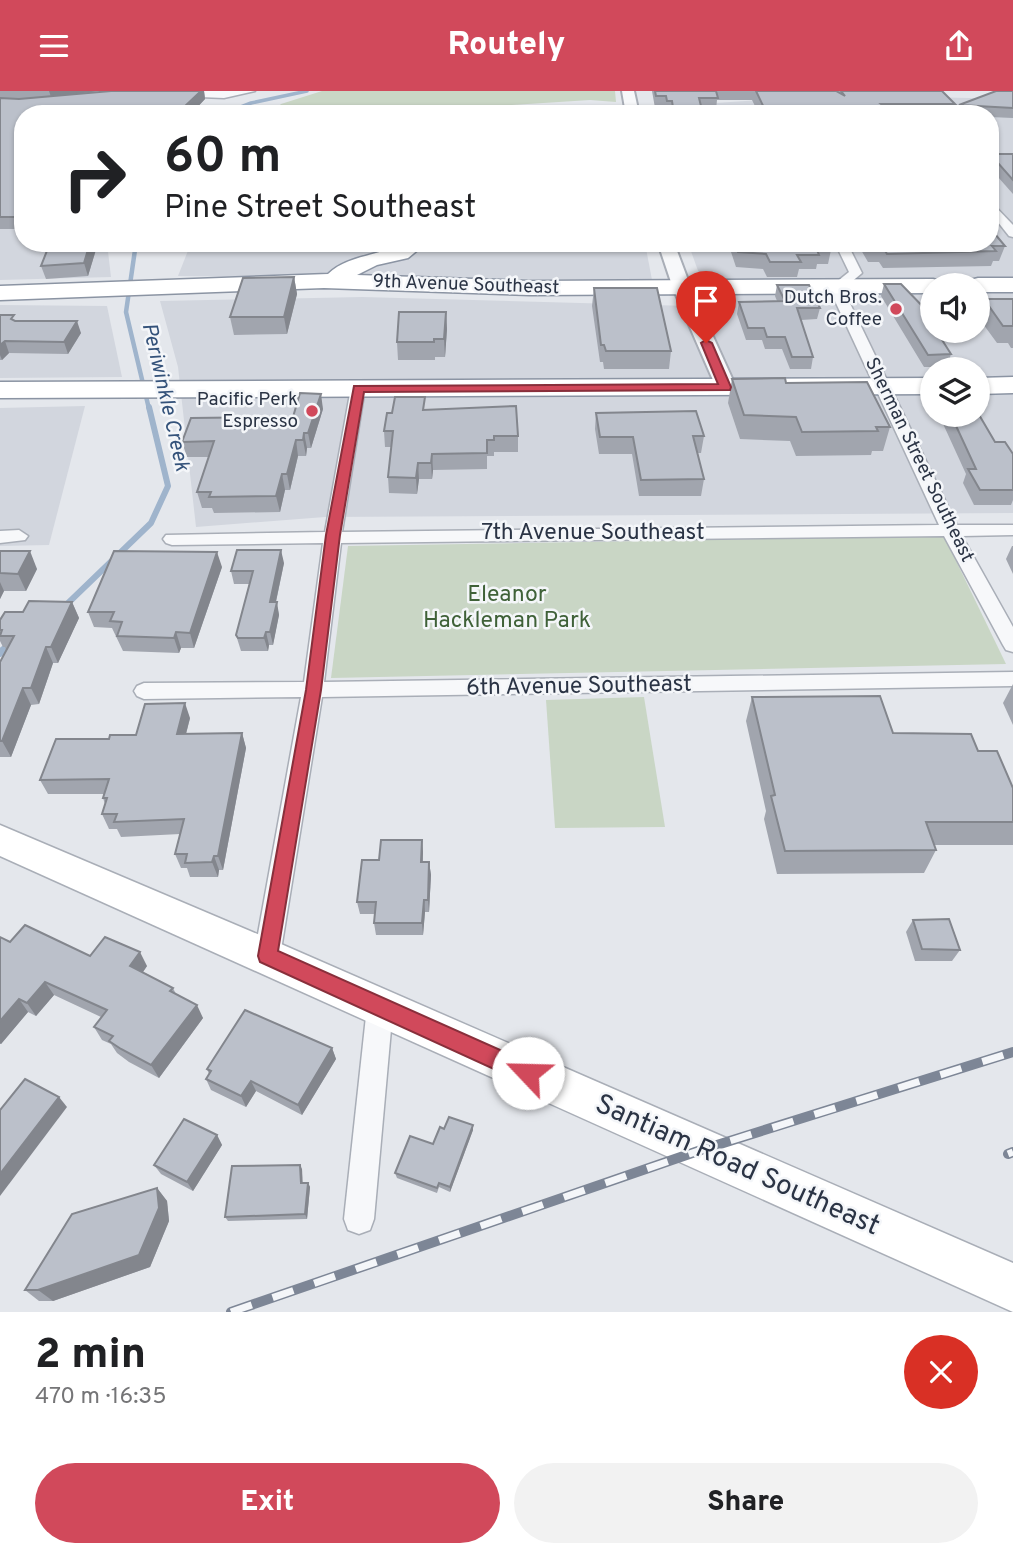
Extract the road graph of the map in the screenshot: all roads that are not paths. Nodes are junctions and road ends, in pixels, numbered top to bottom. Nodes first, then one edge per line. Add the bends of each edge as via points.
1 (250, 91) edge
2 (164, 92) edge
3 (999, 211) edge
4 (1013, 233) edge
5 (402, 252) edge
6 (410, 252) edge
7 (669, 252) edge
8 (846, 252) edge
9 (324, 281) junction
10 (990, 285) edge
11 (1013, 285) edge
12 (471, 286) junction
13 (920, 286) edge
14 (682, 288) junction
15 (836, 288) junction
16 (0, 293) edge
17 (1013, 385) edge
18 (920, 386) edge
19 (990, 386) edge
20 (726, 387) junction
21 (883, 387) junction
22 (358, 388) junction
23 (0, 390) edge
24 (950, 530) junction
25 (1013, 530) edge
26 (333, 535) junction
27 (19, 536) dead end
28 (0, 537) edge
29 (172, 539) dead end
30 (1013, 645) edge
31 (1013, 679) edge
32 (313, 690) junction
33 (144, 691) dead end
34 (0, 840) edge
35 (267, 956) junction
36 (380, 1007) junction
37 (359, 1219) dead end
38 (1013, 1288) edge

1 - 2 street via 224,95
3 - 4 street
5 - 9 highway via 370,260
6 - 12 highway via 410,268
7 - 14 street
8 - 15 street via 856,273
9 - 12 highway, 9th Avenue Southeast
9 - 16 highway, 9th Avenue Southeast
10 - 11 highway
12 - 14 highway, 9th Avenue Southeast
13 - 15 highway, 9th Avenue Southeast
14 - 15 highway, 9th Avenue Southeast
14 - 20 street
15 - 21 street, Sherman Street Southeast
17 - 19 highway
18 - 21 highway
20 - 21 highway
20 - 22 highway
21 - 24 street, Sherman Street Southeast
22 - 23 highway
22 - 26 street
24 - 25 street, 7th Avenue Southeast
24 - 26 street, 7th Avenue Southeast
24 - 30 street, Sherman Street Southeast
26 - 29 street, 7th Avenue Southeast
26 - 32 street
27 - 28 street
31 - 32 street, 6th Avenue Southeast
32 - 33 street, 6th Avenue Southeast
32 - 35 street
34 - 35 main road, Santiam Road Southeast
35 - 36 main road, Santiam Road Southeast
36 - 37 street
36 - 38 main road, Santiam Road Southeast

